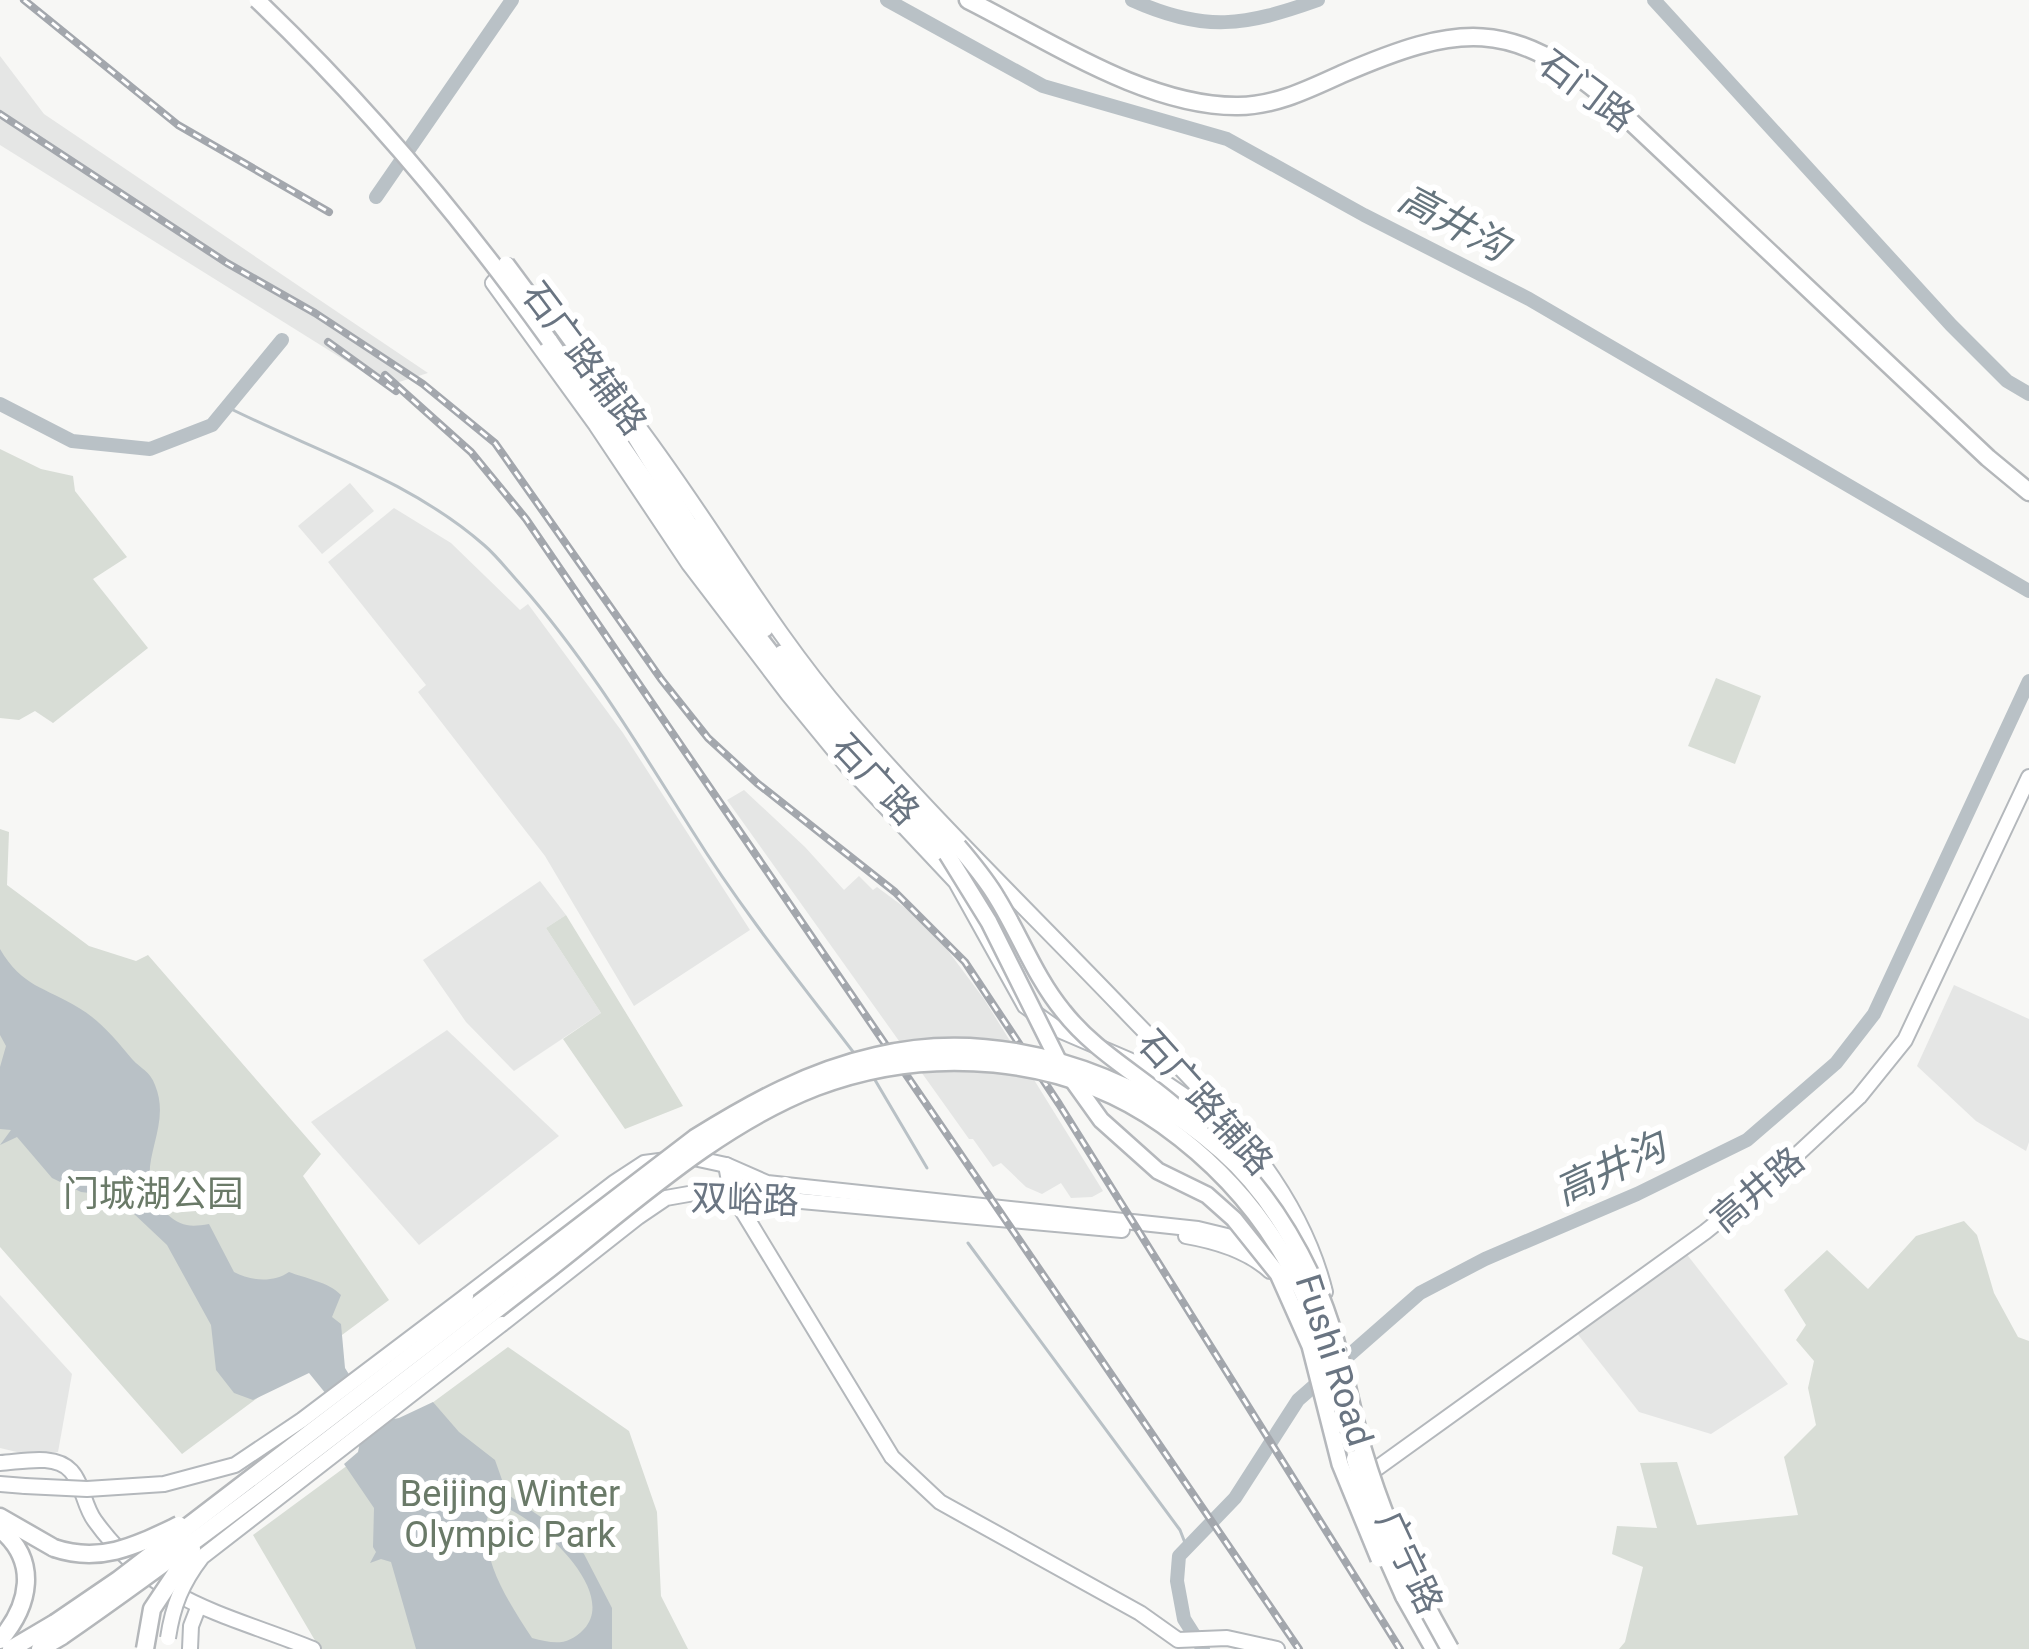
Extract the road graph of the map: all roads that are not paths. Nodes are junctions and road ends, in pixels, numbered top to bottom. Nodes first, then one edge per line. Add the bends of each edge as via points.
1 (257, 0) edge
2 (272, 0) edge
3 (968, 0) edge
4 (985, 0) edge
5 (553, 337) junction
6 (604, 386) junction
7 (596, 425) junction
8 (2029, 479) edge
9 (2029, 492) edge
10 (688, 522) junction
11 (720, 584) junction
12 (2029, 777) edge
13 (952, 850) junction
14 (1180, 1082) junction
15 (1222, 1151) junction
16 (726, 1166) junction
17 (731, 1192) junction
18 (1288, 1262) junction
19 (466, 1296) junction
20 (502, 1324) junction
21 (1336, 1339) junction
22 (407, 1358) junction
23 (400, 1384) junction
24 (0, 1463) edge
25 (1373, 1473) junction
26 (0, 1484) edge
27 (1352, 1485) junction
28 (0, 1517) edge
29 (208, 1520) junction
30 (0, 1529) edge
31 (1404, 1596) junction
32 (197, 1608) junction
33 (58, 1629) junction
34 (0, 1640) edge
35 (168, 1643) edge
36 (1232, 1644) edge
37 (11, 1649) edge
38 (40, 1649) edge
39 (145, 1649) edge
40 (190, 1649) edge
41 (314, 1649) edge
42 (1277, 1649) edge
43 (1432, 1649) edge
44 (1451, 1649) edge

1 - 5 main road, 石广路, bridge via 354,94
2 - 5 main road, 石广路, bridge via 422,158 523,285
3 - 9 highway, 石门路 via 1155,92 1234,106 1271,102 1450,38 1531,47 1610,102
4 - 8 highway, 石门路 via 1153,83 1212,98 1273,95 1452,30 1533,40 1620,102
5 - 10 main road, 石广路
5 - 11 main road, 石广路
6 - 7 street, 石广路辅路 via 511,262 493,283
6 - 10 main road
6 - 14 street, 石广路辅路 via 834,703
7 - 11 main road
7 - 14 street, 石广路辅路 via 788,694 956,882 1024,1006 1059,1030
10 - 13 main road, 石广路 via 814,692
11 - 13 main road, 石广路 via 862,768
12 - 25 street, 高井路 via 1905,1040 1859,1097 1706,1232
13 - 15 main road, 石广路, bridge via 998,899 1063,1012
13 - 31 main road, 石广路, bridge via 1058,1060 1101,1120 1158,1171 1207,1195 1278,1274 1310,1346 1340,1464
14 - 18 street, 石广路辅路 via 1279,1190 1307,1249
14 - 21 street, 石广路辅路 via 1255,1152 1294,1209
15 - 22 highway, Fushi Road, bridge via 1149,1099 1092,1072 978,1047 878,1055 812,1074 695,1138
15 - 44 highway, Fushi Road, bridge via 1280,1220 1317,1289 1389,1526
16 - 17 street
16 - 18 street, 双峪路 via 766,1184 1198,1229 1260,1244
16 - 19 street, 双峪路 via 686,1156 644,1163
17 - 20 street, 双峪路 via 666,1198
17 - 27 street, 双峪路, bridge via 1194,1237 1257,1260 1300,1314
17 - 36 street via 892,1457 940,1502 1178,1640
18 - 21 street, 双峪路 via 1319,1298
19 - 22 highway, bridge
19 - 26 street, 双峪路, bridge via 235,1465 164,1484
20 - 23 highway, bridge
20 - 35 street, 双峪路, bridge via 202,1557 172,1608
21 - 25 street, 双峪路, bridge
22 - 29 highway, bridge
23 - 29 highway, bridge
23 - 31 highway, Fushi Road, bridge via 702,1150 766,1110 881,1068 931,1061 983,1061 1063,1077 1114,1096 1184,1140 1263,1220 1306,1296 1380,1542
24 - 32 street via 52,1460 71,1471 93,1519 114,1542 155,1583
25 - 27 street, 高井路
25 - 44 street, 广宁路 via 1388,1526
27 - 43 street, 广宁路
28 - 29 highway, bridge via 54,1549 104,1555
29 - 33 highway, bridge
29 - 39 highway, bridge via 152,1610
30 - 34 highway via 16,1544 28,1583 24,1605
31 - 43 highway, Fushi Road
32 - 40 street
32 - 41 street
33 - 37 highway
33 - 38 highway
36 - 42 street

